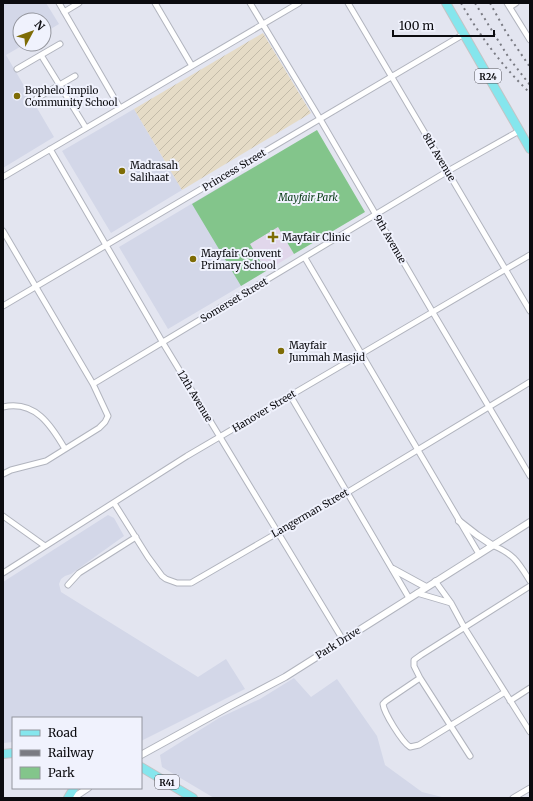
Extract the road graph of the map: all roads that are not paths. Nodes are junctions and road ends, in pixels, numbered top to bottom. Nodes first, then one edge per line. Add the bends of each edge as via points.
1 (59, 3) edge
2 (79, 3) edge
3 (155, 3) edge
4 (250, 3) edge
5 (299, 3) edge
6 (348, 3) edge
7 (446, 3) edge
8 (516, 3) edge
9 (508, 5) edge
10 (64, 12) junction
11 (263, 24) junction
12 (464, 34) junction
13 (530, 40) edge
14 (60, 44) dead end
15 (41, 55) junction
16 (192, 66) junction
17 (17, 69) dead end
18 (75, 76) dead end
19 (392, 78) junction
20 (59, 86) junction
21 (38, 98) dead end
22 (120, 108) junction
23 (320, 119) junction
24 (86, 128) junction
25 (519, 131) junction
26 (530, 148) edge
27 (50, 150) junction
28 (448, 171) junction
29 (3, 177) edge
30 (376, 215) junction
31 (3, 231) edge
32 (106, 245) junction
33 (530, 255) edge
34 (305, 258) junction
35 (505, 269) junction
36 (35, 287) junction
37 (3, 306) edge
38 (530, 311) edge
39 (432, 312) junction
40 (163, 343) junction
41 (361, 354) junction
42 (530, 382) edge
43 (93, 384) junction
44 (290, 396) junction
45 (489, 406) junction
46 (3, 407) edge
47 (220, 437) junction
48 (65, 449) junction
49 (418, 449) junction
50 (3, 474) edge
51 (530, 476) edge
52 (348, 492) junction
53 (114, 503) junction
54 (3, 516) edge
55 (459, 520) junction
56 (530, 522) edge
57 (277, 532) junction
58 (136, 537) junction
59 (492, 545) junction
60 (45, 546) junction
61 (479, 554) junction
62 (392, 569) junction
63 (3, 574) edge
64 (436, 581) junction
65 (530, 581) edge
66 (68, 585) dead end
67 (530, 586) edge
68 (426, 587) junction
69 (418, 593) junction
70 (409, 598) junction
71 (451, 603) junction
72 (464, 627) junction
73 (343, 640) junction
74 (420, 678) junction
75 (530, 688) edge
76 (505, 692) junction
77 (510, 701) junction
78 (450, 725) junction
79 (530, 732) edge
80 (142, 754) edge
81 (470, 756) dead end
82 (142, 768) edge
83 (530, 788) edge
84 (73, 789) edge
85 (86, 789) edge
86 (68, 798) edge
87 (73, 798) edge
88 (193, 798) edge
89 (513, 798) edge

1 - 10 street
2 - 10 street
3 - 16 street
4 - 11 street, 9th Avenue
5 - 11 street
6 - 19 street, 8th Avenue
7 - 12 main road, R24
8 - 9 street
9 - 13 street
10 - 22 street
11 - 16 street
11 - 23 street, 9th Avenue
12 - 19 street, Princess Street
12 - 25 main road, R24
14 - 15 street
15 - 17 street
15 - 20 street
16 - 22 street
18 - 20 street
19 - 23 street, Princess Street
19 - 28 street, 8th Avenue
20 - 21 street
20 - 24 street
22 - 24 street
23 - 30 street, 9th Avenue
23 - 32 street, Princess Street
24 - 27 street
25 - 26 main road, R24
25 - 28 street, Somerset Street
27 - 29 street
27 - 32 street, 12th Avenue
28 - 30 street, Somerset Street
28 - 35 street, 8th Avenue
30 - 34 street, Somerset Street
30 - 39 street, 9th Avenue
31 - 36 street
32 - 36 street, Princess Street
32 - 40 street, 12th Avenue
33 - 35 street, Hanover Street
34 - 40 street, Somerset Street
34 - 41 street
35 - 38 street, 8th Avenue
35 - 39 street, Hanover Street
36 - 37 street, Princess Street
36 - 43 street
39 - 41 street, Hanover Street
39 - 45 street, 9th Avenue
40 - 43 street, Somerset Street
40 - 47 street, 12th Avenue
41 - 44 street, Hanover Street
41 - 49 street
42 - 45 street, Langerman Street
43 - 48 street via 106,410 107,419 99,428
44 - 47 street, Hanover Street
44 - 52 street
45 - 49 street, Langerman Street
45 - 51 street, 9th Avenue
46 - 48 street via 21,406 41,416
47 - 53 street, Hanover Street
47 - 57 street, 12th Avenue
48 - 50 street via 46,461
49 - 52 street, Langerman Street
49 - 55 street
52 - 57 street, Langerman Street
52 - 62 street
53 - 58 street, Langerman Street
53 - 60 street, Hanover Street
54 - 60 street
55 - 59 street
55 - 61 street
56 - 59 street, Park Drive
57 - 58 street, Langerman Street via 201,578 185,584 162,576
57 - 73 street, 12th Avenue
58 - 66 street via 79,574
59 - 61 street, Park Drive
59 - 65 street via 512,556
60 - 63 street, Hanover Street
61 - 64 street, Park Drive
62 - 68 street
62 - 70 street
64 - 68 street, Park Drive
64 - 71 street
67 - 72 street
68 - 69 street, Park Drive
69 - 70 street, Park Drive
69 - 71 street
70 - 73 street, Park Drive
71 - 72 street
72 - 74 street via 416,658 414,666
72 - 76 street
73 - 80 street, Park Drive via 273,683
74 - 78 street
74 - 78 street via 383,704 393,724 410,747 419,745
75 - 77 street
76 - 77 street
76 - 78 street
77 - 79 street
78 - 81 street
82 - 88 main road, R41
83 - 89 street
84 - 86 main road
85 - 87 street

